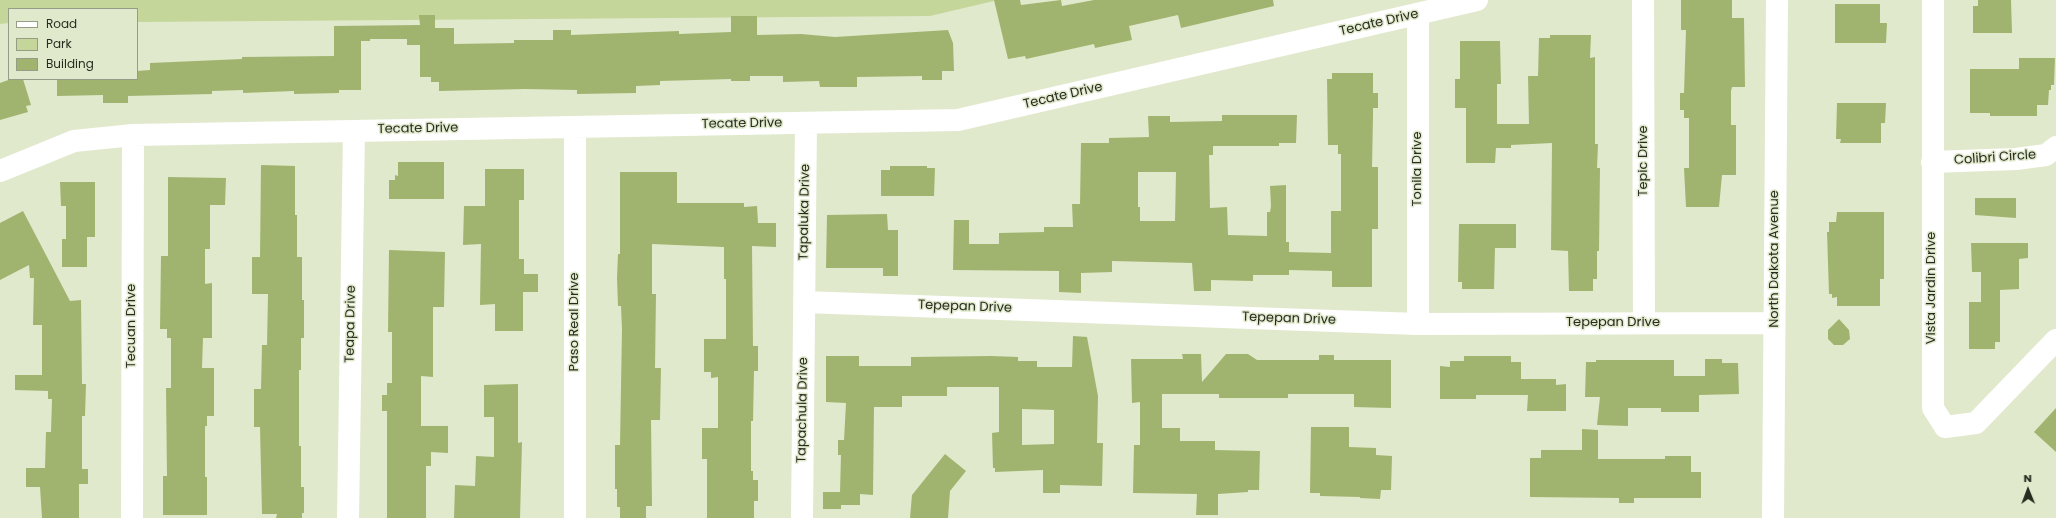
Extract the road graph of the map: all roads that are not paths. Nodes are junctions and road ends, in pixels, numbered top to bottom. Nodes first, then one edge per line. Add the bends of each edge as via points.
1 (1477, 0) edge
2 (1643, 0) edge
3 (1777, 0) edge
4 (1933, 0) edge
5 (1418, 14) junction
6 (806, 123) junction
7 (575, 127) junction
8 (354, 131) junction
9 (133, 135) junction
10 (2056, 147) edge
11 (1932, 162) junction
12 (0, 171) edge
13 (804, 302) junction
14 (1644, 323) junction
15 (1774, 323) junction
16 (1418, 324) junction
17 (2056, 340) edge
18 (132, 518) edge
19 (348, 518) edge
20 (575, 518) edge
21 (802, 518) edge
22 (1773, 518) edge

1 - 5 street, Tecate Drive
2 - 14 street, Tepic Drive
3 - 15 street, North Dakota Avenue
4 - 11 street, Vista Jardin Drive
5 - 6 street, Tecate Drive via 958,120
5 - 16 street, Tonila Drive
6 - 7 street, Tecate Drive
6 - 13 street, Tapaluka Drive
7 - 8 street, Tecate Drive
7 - 20 street, Paso Real Drive
8 - 9 street, Tecate Drive
8 - 19 street, Teapa Drive
9 - 12 street, Tecate Drive via 74,141
9 - 18 street, Tecuan Drive
10 - 11 street, Colibri Circle via 2046,155 2016,159
11 - 17 street, Vista Jardin Drive via 1933,408 1945,427 1976,423
13 - 16 street, Tepepan Drive
13 - 21 street, Tapachula Drive
14 - 15 street, Tepepan Drive
14 - 16 street, Tepepan Drive
15 - 22 street, North Dakota Avenue

